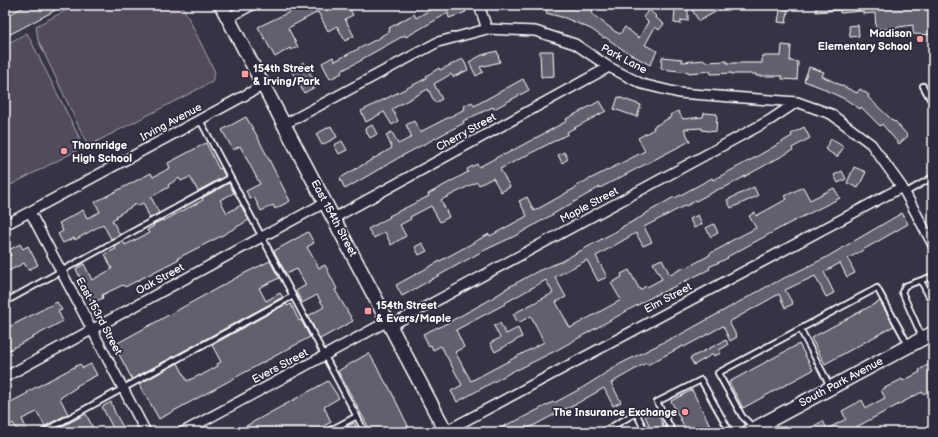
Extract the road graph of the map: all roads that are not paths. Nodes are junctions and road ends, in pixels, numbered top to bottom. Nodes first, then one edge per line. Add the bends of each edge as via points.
1 (221, 5) edge
2 (252, 5) edge
3 (479, 5) edge
4 (228, 18) junction
5 (487, 28) junction
6 (609, 67) junction
7 (264, 85) junction
8 (923, 86) dead end
9 (797, 102) junction
10 (933, 104) edge
11 (200, 120) junction
12 (285, 124) junction
13 (230, 178) junction
14 (933, 178) edge
15 (904, 190) junction
16 (326, 202) junction
17 (30, 212) junction
18 (334, 218) junction
19 (5, 226) edge
20 (262, 237) junction
21 (933, 245) edge
22 (62, 271) junction
23 (933, 276) edge
24 (921, 281) junction
25 (293, 296) junction
26 (932, 298) edge
27 (5, 302) edge
28 (933, 304) edge
29 (389, 323) junction
30 (93, 329) junction
31 (800, 329) junction
32 (928, 336) edge
33 (909, 346) junction
34 (325, 356) junction
35 (5, 377) edge
36 (830, 388) junction
37 (124, 389) junction
38 (357, 416) junction
39 (751, 430) edge
40 (44, 432) edge
41 (146, 432) edge
42 (183, 432) edge
43 (327, 432) edge
44 (365, 432) edge
45 (446, 432) edge
46 (604, 432) edge
47 (646, 432) edge
48 (673, 432) edge
49 (730, 432) edge

1 - 4 street, East 154th Street
2 - 4 street
3 - 5 street
4 - 7 street, East 154th Street
5 - 6 street, Park Lane via 535,31 575,44
5 - 12 street, Park Lane via 438,42
6 - 9 street, Park Lane via 642,84 679,93
6 - 18 street, Cherry Street
7 - 11 street, Irving Avenue
7 - 12 street, East 154th Street
8 - 10 lane
9 - 15 street, Park Lane via 831,114 871,144
9 - 29 street, Maple Street via 770,120
11 - 13 lane
11 - 17 street, Irving Avenue
12 - 16 street, East 154th Street
13 - 20 lane
13 - 22 lane
14 - 15 lane
15 - 21 street, Park Lane
15 - 45 street, Elm Street
16 - 18 street, East 154th Street
16 - 20 street, Oak Street
17 - 19 street, Irving Avenue
17 - 22 street, East 153rd Street
18 - 29 street, East 154th Street
20 - 25 lane
20 - 30 street, Oak Street
22 - 27 lane
22 - 30 street, East 153rd Street
23 - 24 lane
24 - 26 lane
24 - 32 lane via 905,286 902,292
25 - 34 lane
25 - 37 lane
26 - 28 lane
29 - 34 street, Evers Street
29 - 45 street, East 154th Street
30 - 35 street, Oak Street
30 - 37 street, East 153rd Street
31 - 33 lane via 877,288
31 - 36 lane
31 - 39 lane via 718,373
32 - 33 street, South Park Avenue
33 - 36 street, South Park Avenue
34 - 38 lane
34 - 42 street, Evers Street
36 - 39 street, South Park Avenue
37 - 40 lane
37 - 41 street, East 153rd Street
38 - 43 lane
38 - 44 lane
46 - 47 lane via 636,414
48 - 49 lane via 657,402 701,380

